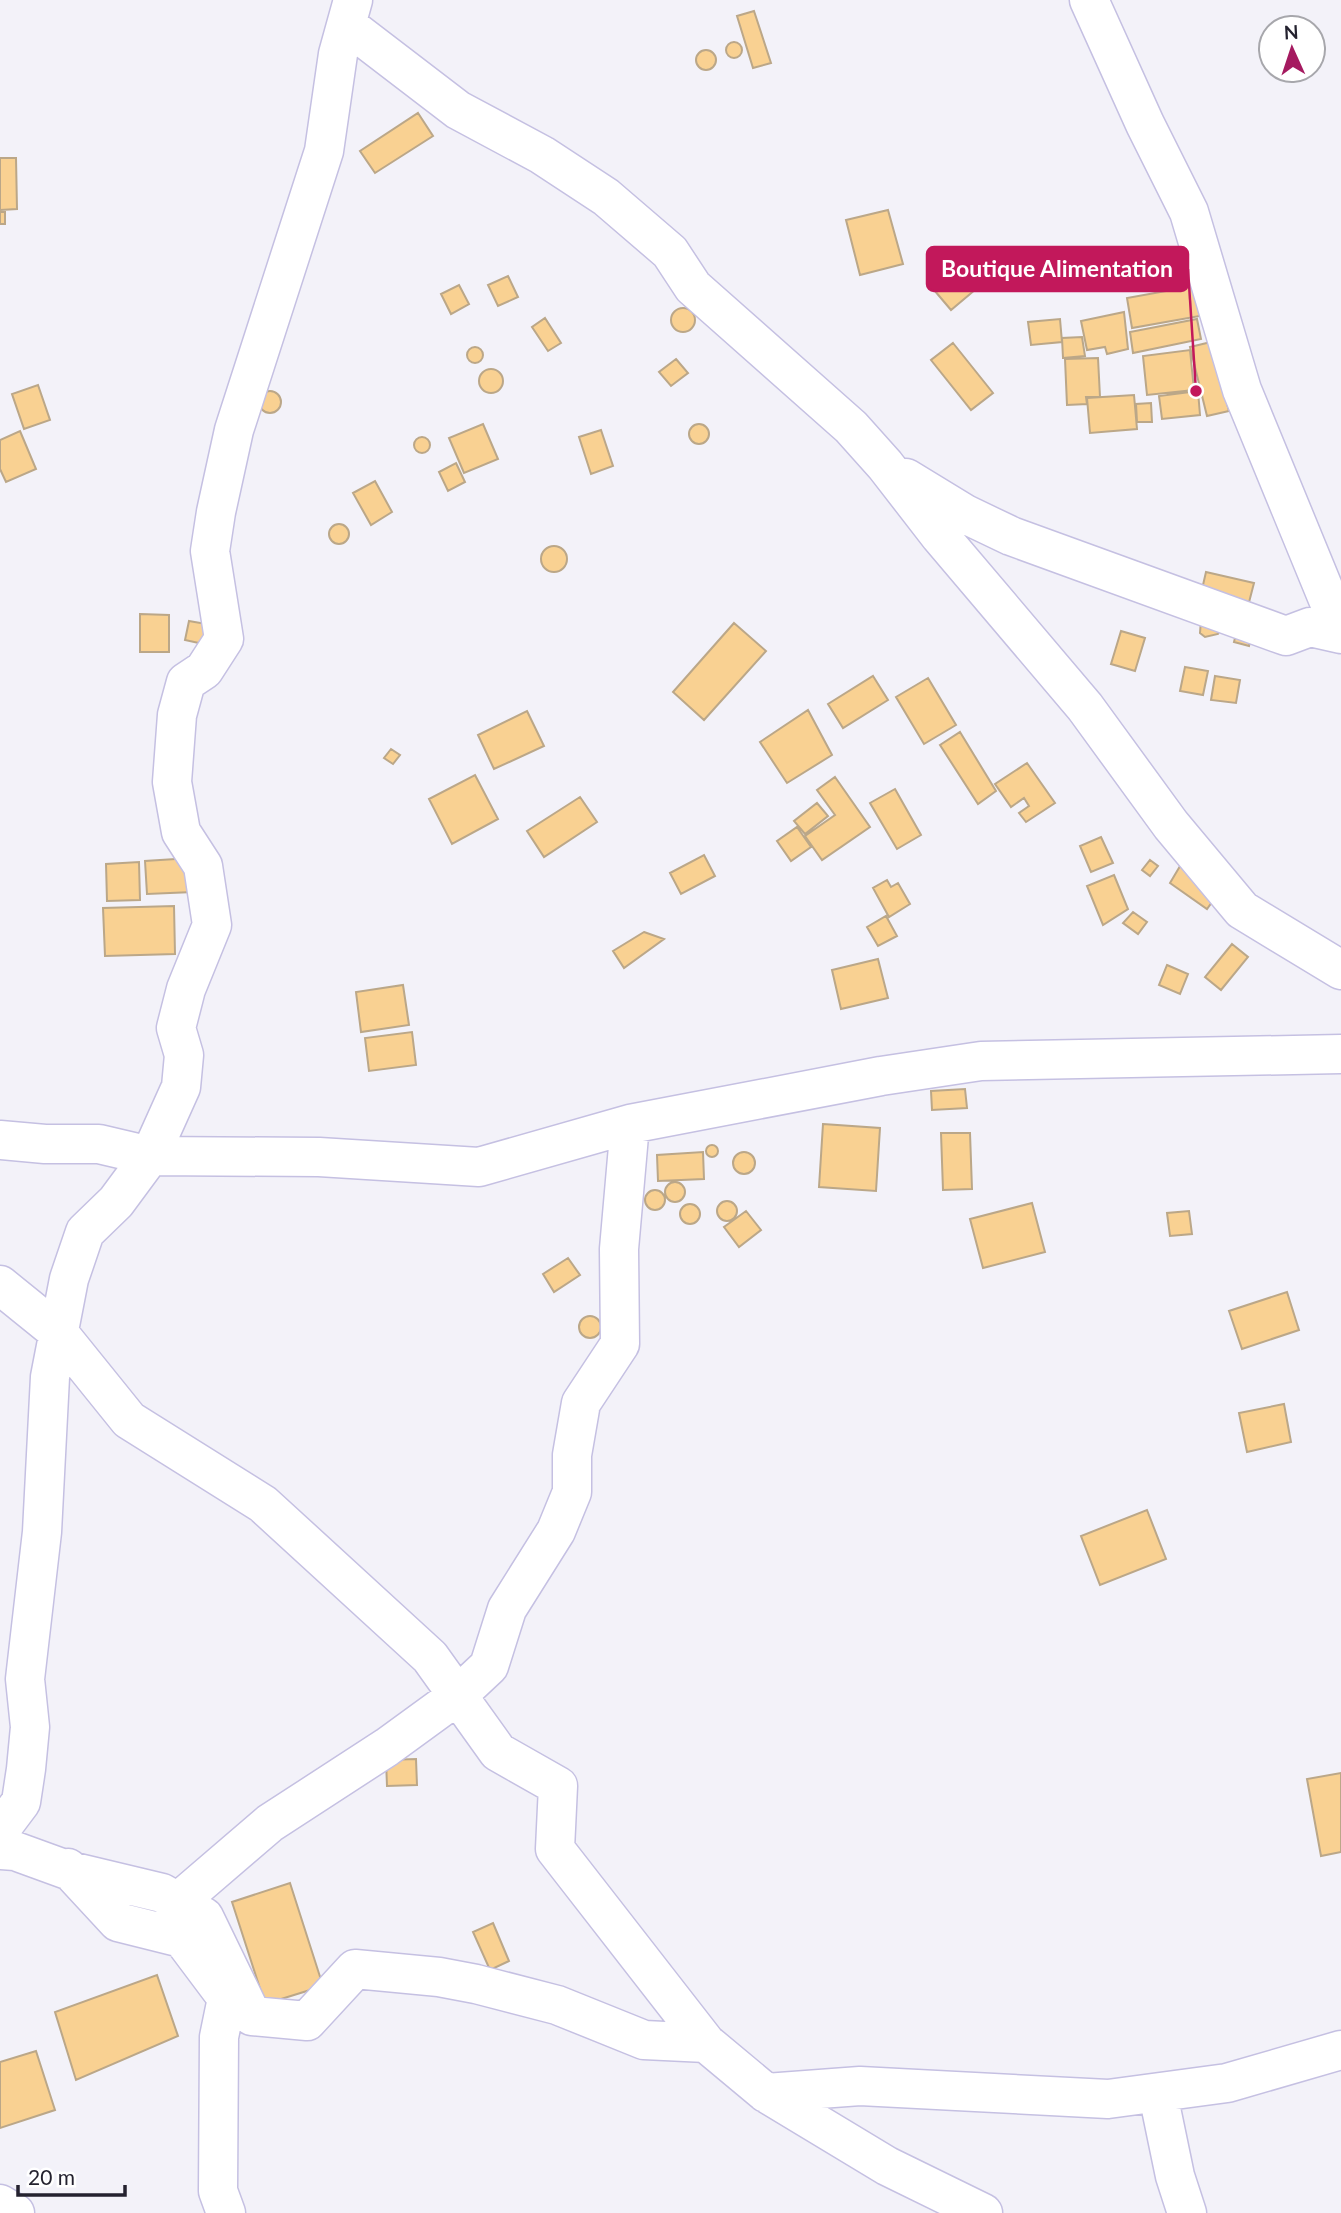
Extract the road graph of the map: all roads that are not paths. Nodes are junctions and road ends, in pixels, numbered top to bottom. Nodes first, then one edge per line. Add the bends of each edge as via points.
1 (1089, 0) edge
2 (350, 12) edge
3 (885, 465) junction
4 (1341, 633) edge
5 (1341, 970) edge
6 (1341, 1054) edge
7 (630, 1124) junction
8 (0, 1140) edge
9 (150, 1156) junction
10 (0, 1285) edge
11 (58, 1332) junction
12 (457, 1696) junction
13 (2, 1825) edge
14 (70, 1871) junction
15 (178, 1902) junction
16 (706, 2043) junction
17 (1341, 2050) edge
18 (766, 2093) junction
19 (1157, 2094) junction
20 (0, 2204) edge
21 (15, 2213) edge
22 (226, 2213) edge
23 (984, 2213) edge
24 (1187, 2213) edge

1 - 4 street via 1189,212 1242,390
2 - 3 street via 457,110 542,155 606,197 670,252 693,287 851,427
2 - 9 street via 334,78 324,151 234,430 216,512 210,551 224,639 204,670 186,682 177,715 174,794 181,832 203,866 212,925 186,989 177,1028 184,1055 181,1087
3 - 4 street via 1011,536 1136,584 1286,636 1310,627
3 - 5 street via 1085,708 1171,825 1242,910
6 - 7 street via 981,1061
7 - 9 street via 479,1167 319,1157
7 - 12 street via 620,1249 620,1344 580,1403 572,1493 555,1531 507,1609 489,1666
8 - 9 street via 99,1144
9 - 11 street via 116,1202 85,1232
10 - 11 street
11 - 12 street via 129,1420 262,1504 430,1657
11 - 13 street via 50,1377 42,1532 25,1679 30,1727 26,1769 21,1802
12 - 15 street via 270,1823
12 - 16 street via 498,1752 558,1786 555,1849
13 - 14 street via 15,1851
14 - 15 street via 131,1884
14 - 22 street via 118,1922 182,1938 227,1998 219,2037 218,2190
15 - 16 street via 204,1917 252,2016 307,2021 355,1969 439,1976 557,2005 644,2040
16 - 18 street
17 - 19 street via 1227,2083
18 - 19 street via 860,2087 1108,2099
18 - 23 street via 887,2166
19 - 24 street
20 - 21 street

